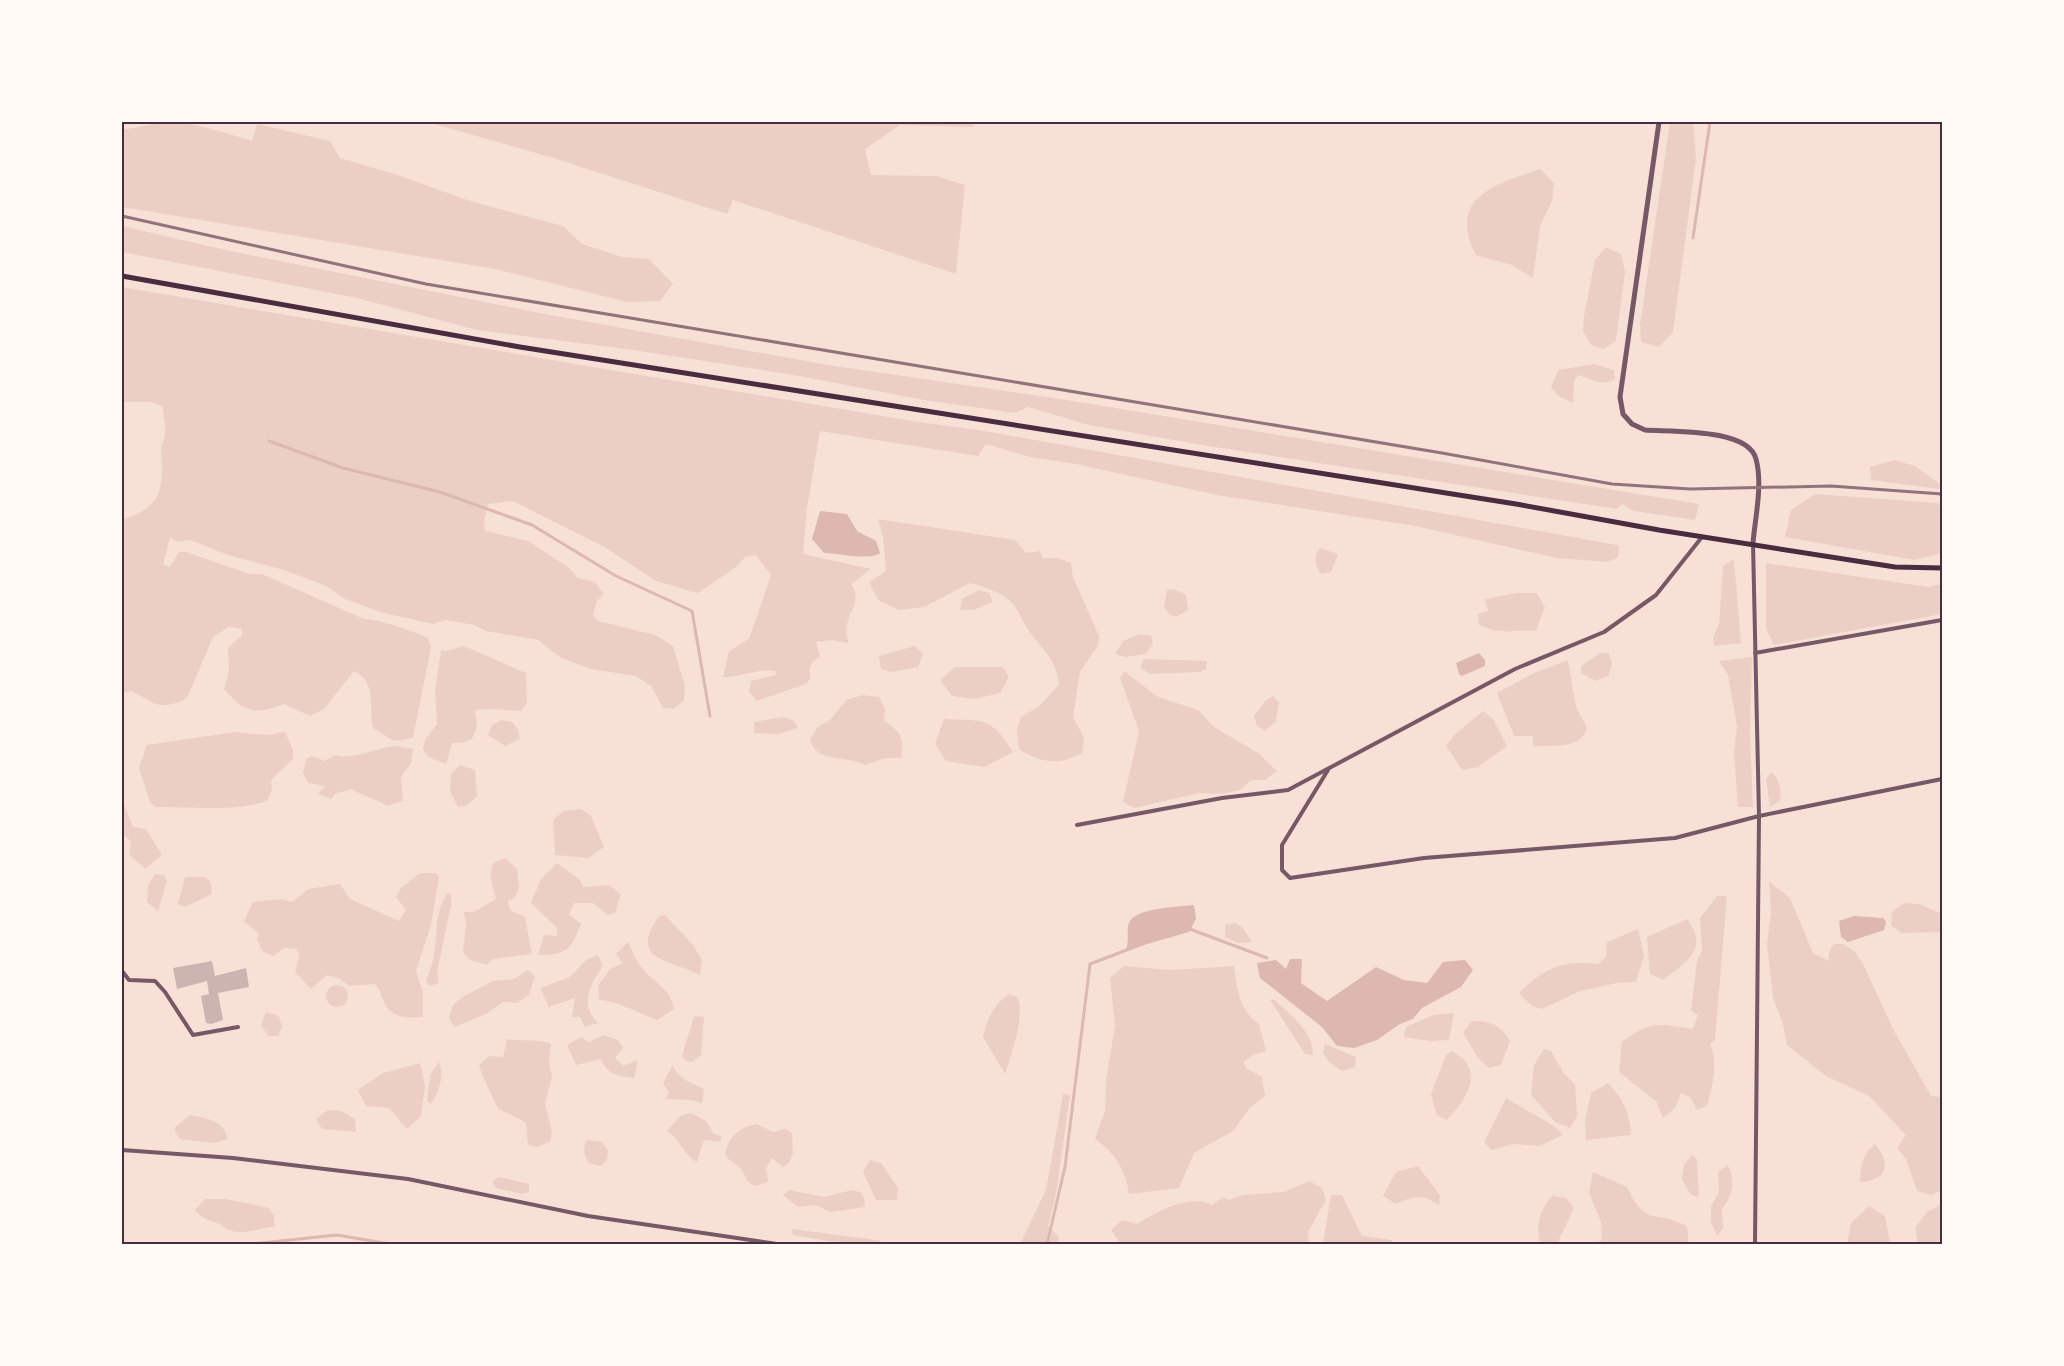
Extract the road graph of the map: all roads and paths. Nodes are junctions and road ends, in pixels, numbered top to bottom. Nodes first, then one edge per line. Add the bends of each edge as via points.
1 (1659, 122) edge
2 (122, 276) edge
3 (1702, 537) junction
4 (1753, 543) junction
5 (1942, 568) edge
6 (1942, 620) edge
7 (1755, 653) junction
8 (1328, 770) junction
9 (1942, 779) edge
10 (1759, 816) junction
11 (1077, 825) dead end
12 (122, 971) edge
13 (238, 1027) dead end
14 (122, 1150) edge
15 (777, 1245) edge
16 (1755, 1245) edge

1 - 4 street via 1625,354 1620,397 1623,414 1645,430 1733,437 1750,448 1756,459 1758,486
2 - 3 main road via 531,349 1516,504
3 - 4 main road
3 - 8 street via 1656,595 1604,632 1515,669
4 - 5 main road via 1895,567
4 - 7 street
6 - 7 street
7 - 10 street
8 - 10 street via 1282,845 1282,870 1290,878 1424,858 1675,838
8 - 11 street via 1288,790
9 - 10 street
10 - 16 street
12 - 13 street via 129,980 154,981 193,1035
14 - 15 street via 233,1158 408,1179 588,1216

